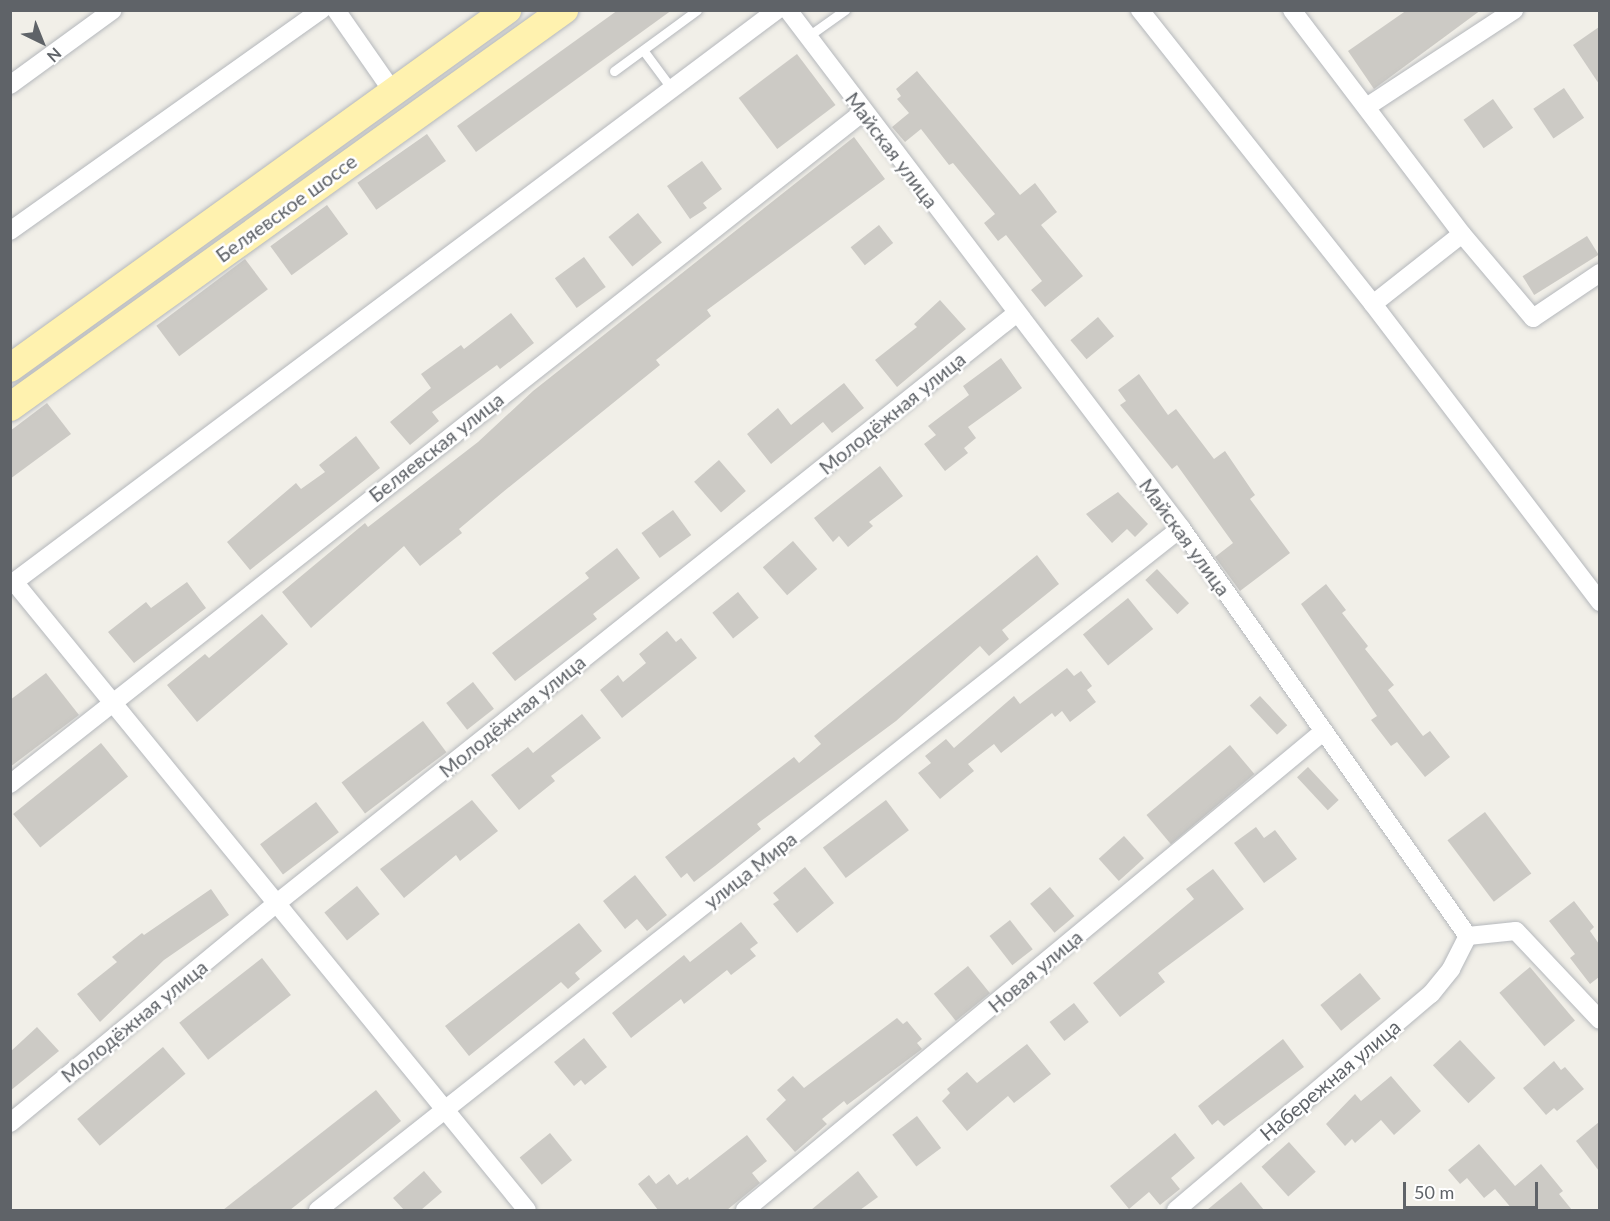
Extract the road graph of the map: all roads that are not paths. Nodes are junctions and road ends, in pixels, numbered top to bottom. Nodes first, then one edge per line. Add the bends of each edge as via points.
1 (113, 10) edge
2 (321, 10) edge
3 (336, 10) edge
4 (507, 10) edge
5 (564, 10) edge
6 (697, 10) edge
7 (777, 10) edge
8 (788, 10) edge
9 (845, 10) edge
10 (1140, 10) edge
11 (1292, 10) edge
12 (1514, 10) edge
13 (807, 37) junction
14 (644, 50) junction
15 (614, 71) dead end
16 (10, 85) edge
17 (672, 89) junction
18 (393, 92) junction
19 (1368, 106) junction
20 (862, 112) junction
21 (10, 231) edge
22 (1462, 234) junction
23 (1599, 273) edge
24 (1373, 304) junction
25 (1017, 313) junction
26 (10, 368) edge
27 (10, 407) edge
28 (1181, 528) junction
29 (13, 584) edge
30 (1599, 602) edge
31 (111, 702) junction
32 (1324, 731) junction
33 (10, 784) edge
34 (277, 903) junction
35 (1468, 936) junction
36 (1599, 1020) edge
37 (446, 1111) junction
38 (10, 1123) edge
39 (318, 1210) edge
40 (527, 1210) edge
41 (745, 1210) edge
42 (1176, 1210) edge

1 - 16 street
2 - 21 street
3 - 18 street
4 - 18 main road, Беляевское шоссе
5 - 27 main road, Беляевское шоссе
6 - 14 lane
7 - 17 street
8 - 13 street, Майская улица
9 - 13 lane
10 - 24 street
11 - 19 street
12 - 19 street
13 - 20 street, Майская улица
14 - 15 lane
14 - 17 lane
17 - 29 street
18 - 26 main road, Беляевское шоссе
19 - 22 street
20 - 25 street, Майская улица
20 - 31 street, Беляевская улица
22 - 23 street via 1533,318
22 - 24 street
24 - 30 street
25 - 28 street, Майская улица
25 - 34 street, Молодёжная улица
28 - 32 street, Майская улица
28 - 37 street, улица Мира
29 - 31 street
31 - 33 street, Беляевская улица
31 - 34 street
32 - 35 street, Майская улица
32 - 41 street, Новая улица
34 - 37 street
34 - 38 street, Молодёжная улица
35 - 36 street via 1516,931
35 - 42 street, Набережная улица via 1451,969 1431,994
37 - 39 street, улица Мира
37 - 40 street

